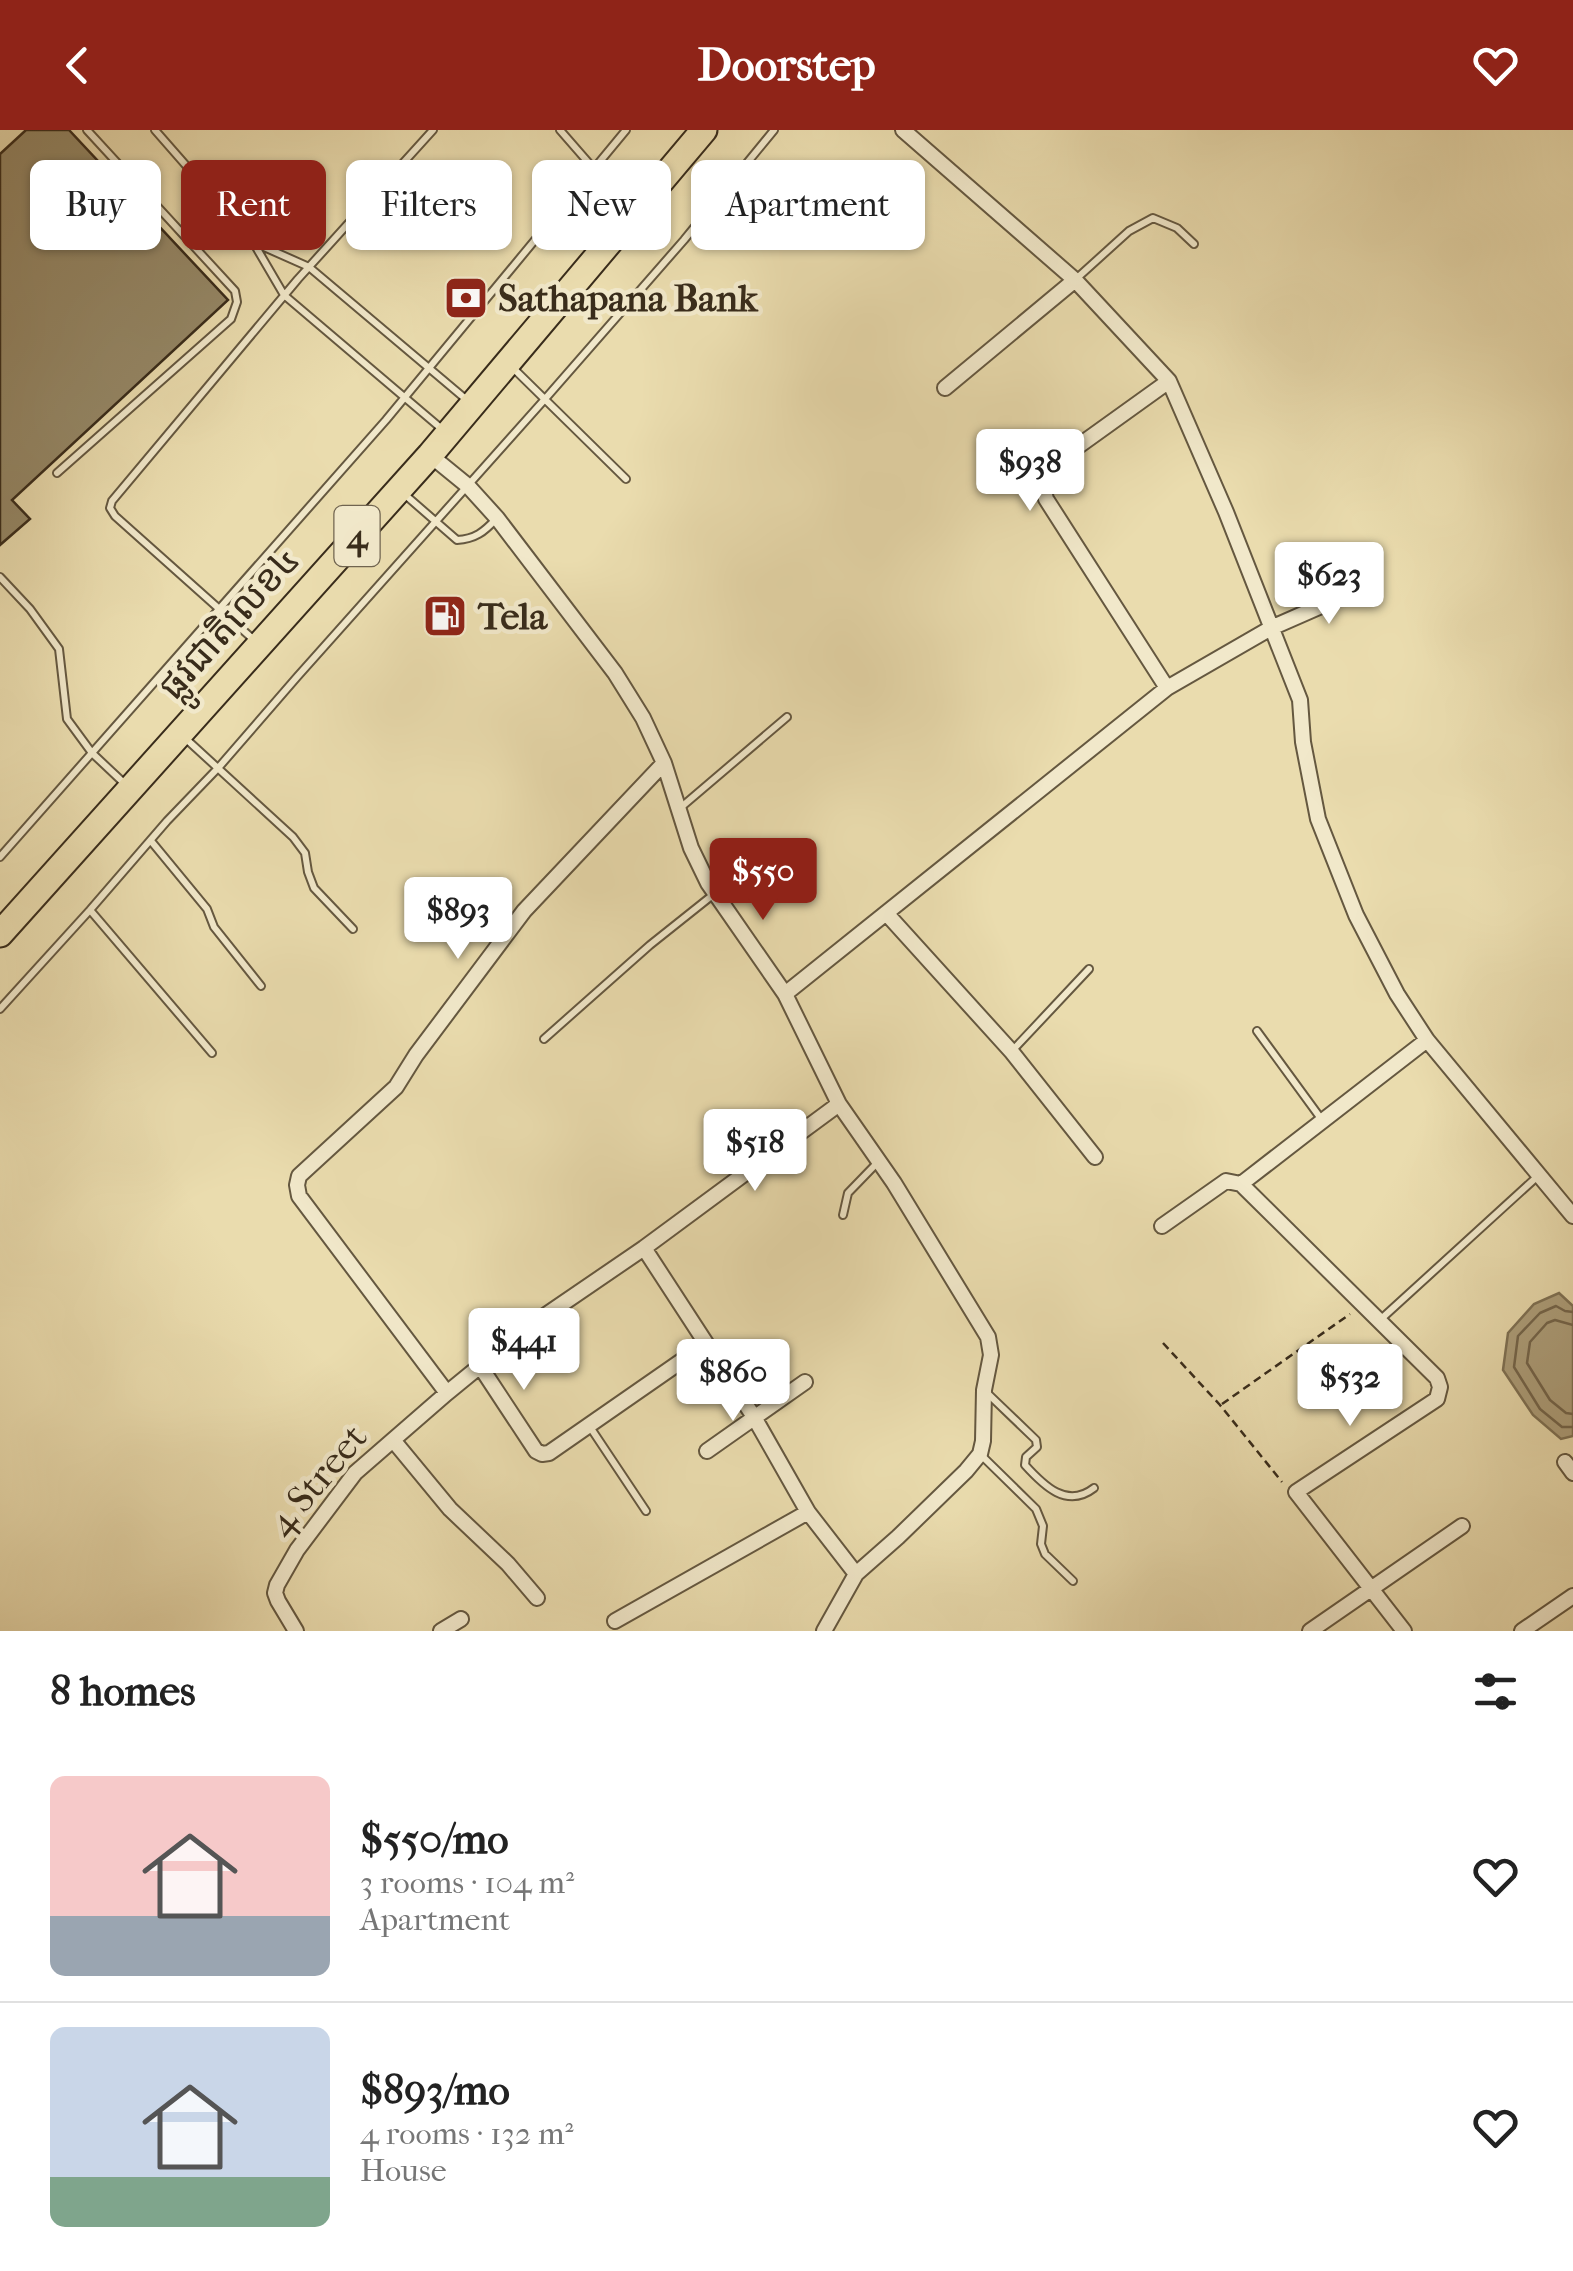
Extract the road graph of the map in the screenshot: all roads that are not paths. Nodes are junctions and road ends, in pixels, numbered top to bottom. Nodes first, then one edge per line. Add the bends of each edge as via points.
1 (87, 130) edge
2 (156, 130) edge
3 (434, 130) edge
4 (560, 130) edge
5 (626, 130) edge
6 (704, 130) edge
7 (774, 130) edge
8 (904, 130) edge
9 (182, 160) edge
10 (586, 160) edge
11 (601, 160) edge
12 (671, 170) edge
13 (532, 244) edge
14 (1194, 244) dead end
15 (258, 250) edge
16 (271, 250) edge
17 (604, 250) edge
18 (309, 267) junction
19 (1075, 280) junction
20 (284, 295) junction
21 (508, 363) junction
22 (429, 368) junction
23 (1169, 381) junction
24 (944, 388) dead end
25 (404, 398) junction
26 (545, 400) junction
27 (473, 405) junction
28 (448, 434) junction
29 (430, 456) junction
30 (56, 472) dead end
31 (626, 479) dead end
32 (468, 486) junction
33 (399, 490) junction
34 (496, 518) junction
35 (435, 522) junction
36 (0, 577) edge
37 (1369, 585) dead end
38 (220, 610) junction
39 (1271, 628) junction
40 (260, 644) junction
41 (1167, 688) junction
42 (787, 717) dead end
43 (180, 734) junction
44 (92, 753) junction
45 (664, 764) junction
46 (219, 767) junction
47 (130, 789) junction
48 (678, 810) junction
49 (151, 841) junction
50 (0, 857) edge
51 (715, 893) junction
52 (90, 910) junction
53 (886, 913) junction
54 (353, 929) dead end
55 (0, 934) edge
56 (1089, 968) dead end
57 (261, 986) dead end
58 (784, 994) junction
59 (0, 1009) edge
60 (1256, 1031) dead end
61 (544, 1040) dead end
62 (1428, 1040) junction
63 (212, 1052) dead end
64 (1011, 1052) junction
65 (839, 1104) junction
66 (1323, 1120) junction
67 (1094, 1157) dead end
68 (878, 1161) junction
69 (1540, 1174) junction
70 (1242, 1184) junction
71 (842, 1215) dead end
72 (1573, 1216) edge
73 (1162, 1226) dead end
74 (644, 1248) junction
75 (1380, 1320) junction
76 (706, 1344) junction
77 (480, 1366) junction
78 (806, 1382) dead end
79 (984, 1390) junction
80 (447, 1392) junction
81 (754, 1417) junction
82 (589, 1426) junction
83 (393, 1440) junction
84 (706, 1451) dead end
85 (980, 1454) junction
86 (1094, 1488) dead end
87 (646, 1511) dead end
88 (808, 1512) junction
89 (1462, 1526) dead end
90 (856, 1574) junction
91 (1072, 1581) dead end
92 (1370, 1588) junction
93 (1573, 1596) edge
94 (537, 1598) dead end
95 (462, 1619) dead end
96 (615, 1621) dead end
97 (296, 1631) edge
98 (441, 1631) edge
99 (824, 1631) edge
100 (1310, 1631) edge
101 (1404, 1631) edge
102 (1522, 1631) edge

1 - 30 lane via 235,290 237,302 231,319
2 - 9 lane
3 - 18 lane
4 - 10 lane
5 - 11 lane
6 - 12 highway, ផ្លូវជាតិលេខ៤ / 4
7 - 26 lane
8 - 19 street
13 - 22 lane
14 - 19 lane via 1153,218 1128,231
15 - 20 lane
16 - 18 lane
17 - 21 highway, ផ្លូវជាតិលេខ៤ / 4
18 - 20 lane
18 - 22 lane
19 - 23 street
19 - 24 street
20 - 25 lane
20 - 38 lane via 110,508
21 - 26 lane
21 - 27 highway, ផ្លូវជាតិលេខ៤ / 4
22 - 25 lane
22 - 27 lane
23 - 39 street
23 - 41 street via 1041,479 1046,499
25 - 28 lane
25 - 38 lane
26 - 31 lane
26 - 32 lane
27 - 28 highway, ផ្លូវជាតិលេខ៤ / 4
28 - 29 highway, ផ្លូវជាតិលេខ៤ / 4
29 - 32 street
29 - 33 highway, ផ្លូវជាតិលេខ៤ / 4
32 - 34 street
32 - 35 lane
33 - 35 lane
33 - 40 highway, ផ្លូវជាតិលេខ៤ / 4
34 - 35 lane via 471,539 458,540
34 - 45 street via 615,673
35 - 46 lane
36 - 44 lane via 60,650 67,719
37 - 39 street
38 - 40 lane
38 - 44 lane
39 - 41 street
39 - 62 street via 1300,700 1318,819 1356,915
40 - 43 highway, ផ្លូវជាតិលេខ៤ / 4
41 - 53 street
42 - 48 lane
43 - 46 lane
43 - 47 highway, ផ្លូវជាតិលេខ៤ / 4
44 - 47 lane
44 - 50 lane
45 - 48 street
45 - 80 street via 524,910 396,1086 299,1176 299,1196
46 - 49 lane
46 - 54 lane via 293,837 305,853 314,888
47 - 55 highway, ផ្លូវជាតិលេខ៤ / 4
48 - 51 street
49 - 52 lane
49 - 57 lane
51 - 58 street
51 - 61 lane
52 - 59 lane
52 - 63 lane
53 - 58 street
53 - 64 street
56 - 64 lane
58 - 65 street
60 - 66 lane
62 - 66 street
62 - 69 street
64 - 67 street
65 - 68 street
65 - 74 street, 4 Street
66 - 70 street
68 - 71 lane via 848,1193
68 - 79 street via 988,1337
69 - 72 street
69 - 75 lane
70 - 73 street via 1226,1181
70 - 75 street
74 - 76 street
74 - 77 street, 4 Street
75 - 92 street via 1438,1378 1437,1399 1296,1492
76 - 81 street
76 - 82 street
77 - 80 street, 4 Street
77 - 82 street via 536,1452 549,1453
78 - 81 street
79 - 85 street
79 - 86 lane via 1036,1440 1025,1465 1054,1492 1084,1496
80 - 83 street, 4 Street
81 - 84 street
81 - 88 street
82 - 87 lane
83 - 94 street
83 - 97 street, 4 Street via 322,1514 277,1585 278,1601
85 - 90 street
85 - 91 lane via 1036,1509 1045,1554
88 - 90 street
88 - 96 street
89 - 92 street
90 - 99 street
92 - 100 street
92 - 101 street
93 - 102 street
95 - 98 street

